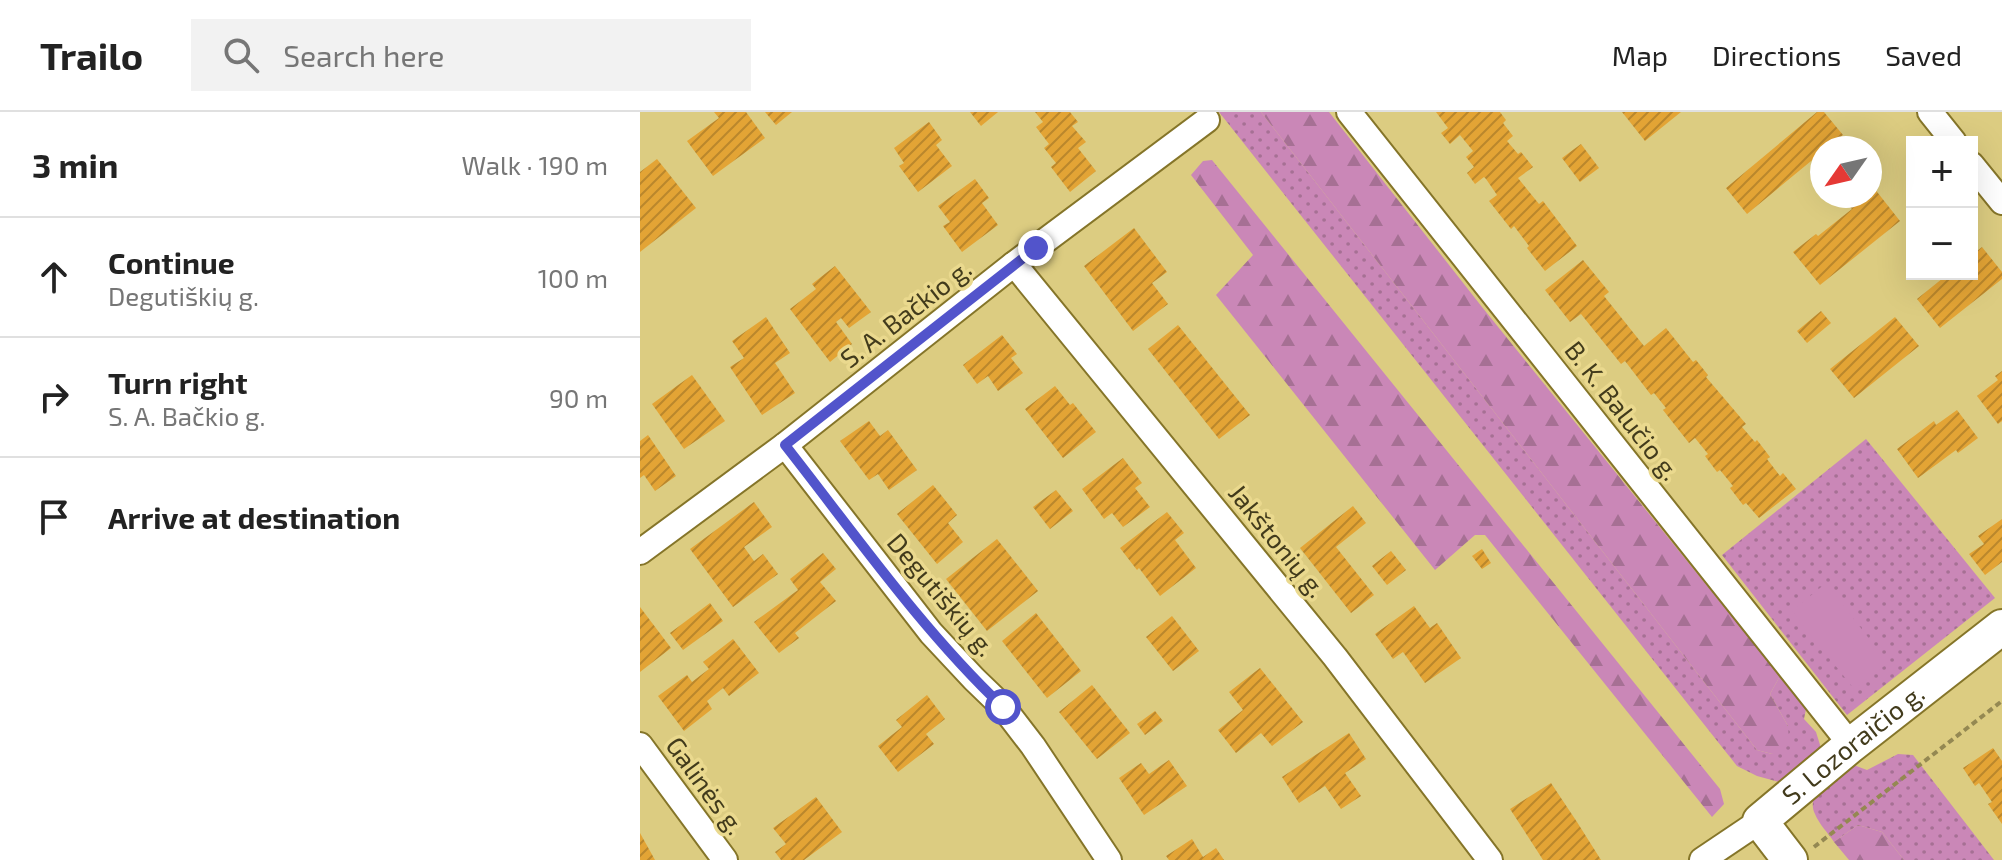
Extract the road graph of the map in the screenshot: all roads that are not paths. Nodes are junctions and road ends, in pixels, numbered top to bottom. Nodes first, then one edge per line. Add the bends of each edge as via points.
1 (1349, 112) edge
2 (1930, 112) edge
3 (1207, 120) dead end
4 (1949, 136) edge
5 (1978, 172) edge
6 (2002, 202) edge
7 (1014, 264) junction
8 (785, 445) junction
9 (640, 552) edge
10 (2002, 627) edge
11 (640, 745) edge
12 (1851, 745) junction
13 (1760, 821) junction
14 (1799, 856) edge
15 (725, 860) edge
16 (1109, 860) edge
17 (1490, 860) edge
18 (1702, 860) edge

1 - 12 street, B. K. Balučio g.
2 - 4 street
3 - 7 street, S. A. Bačkio g.
5 - 6 street
7 - 8 street, S. A. Bačkio g.
7 - 17 street, Jakštonių g. via 1335,657
8 - 9 street, S. A. Bačkio g.
8 - 16 street, Degutiškių g. via 931,633 1003,707
10 - 12 street, S. Lozoraičio g.
11 - 15 street, Galinės g.
12 - 13 street, S. Lozoraičio g.
13 - 14 street
13 - 18 street, S. Lozoraičio g.

